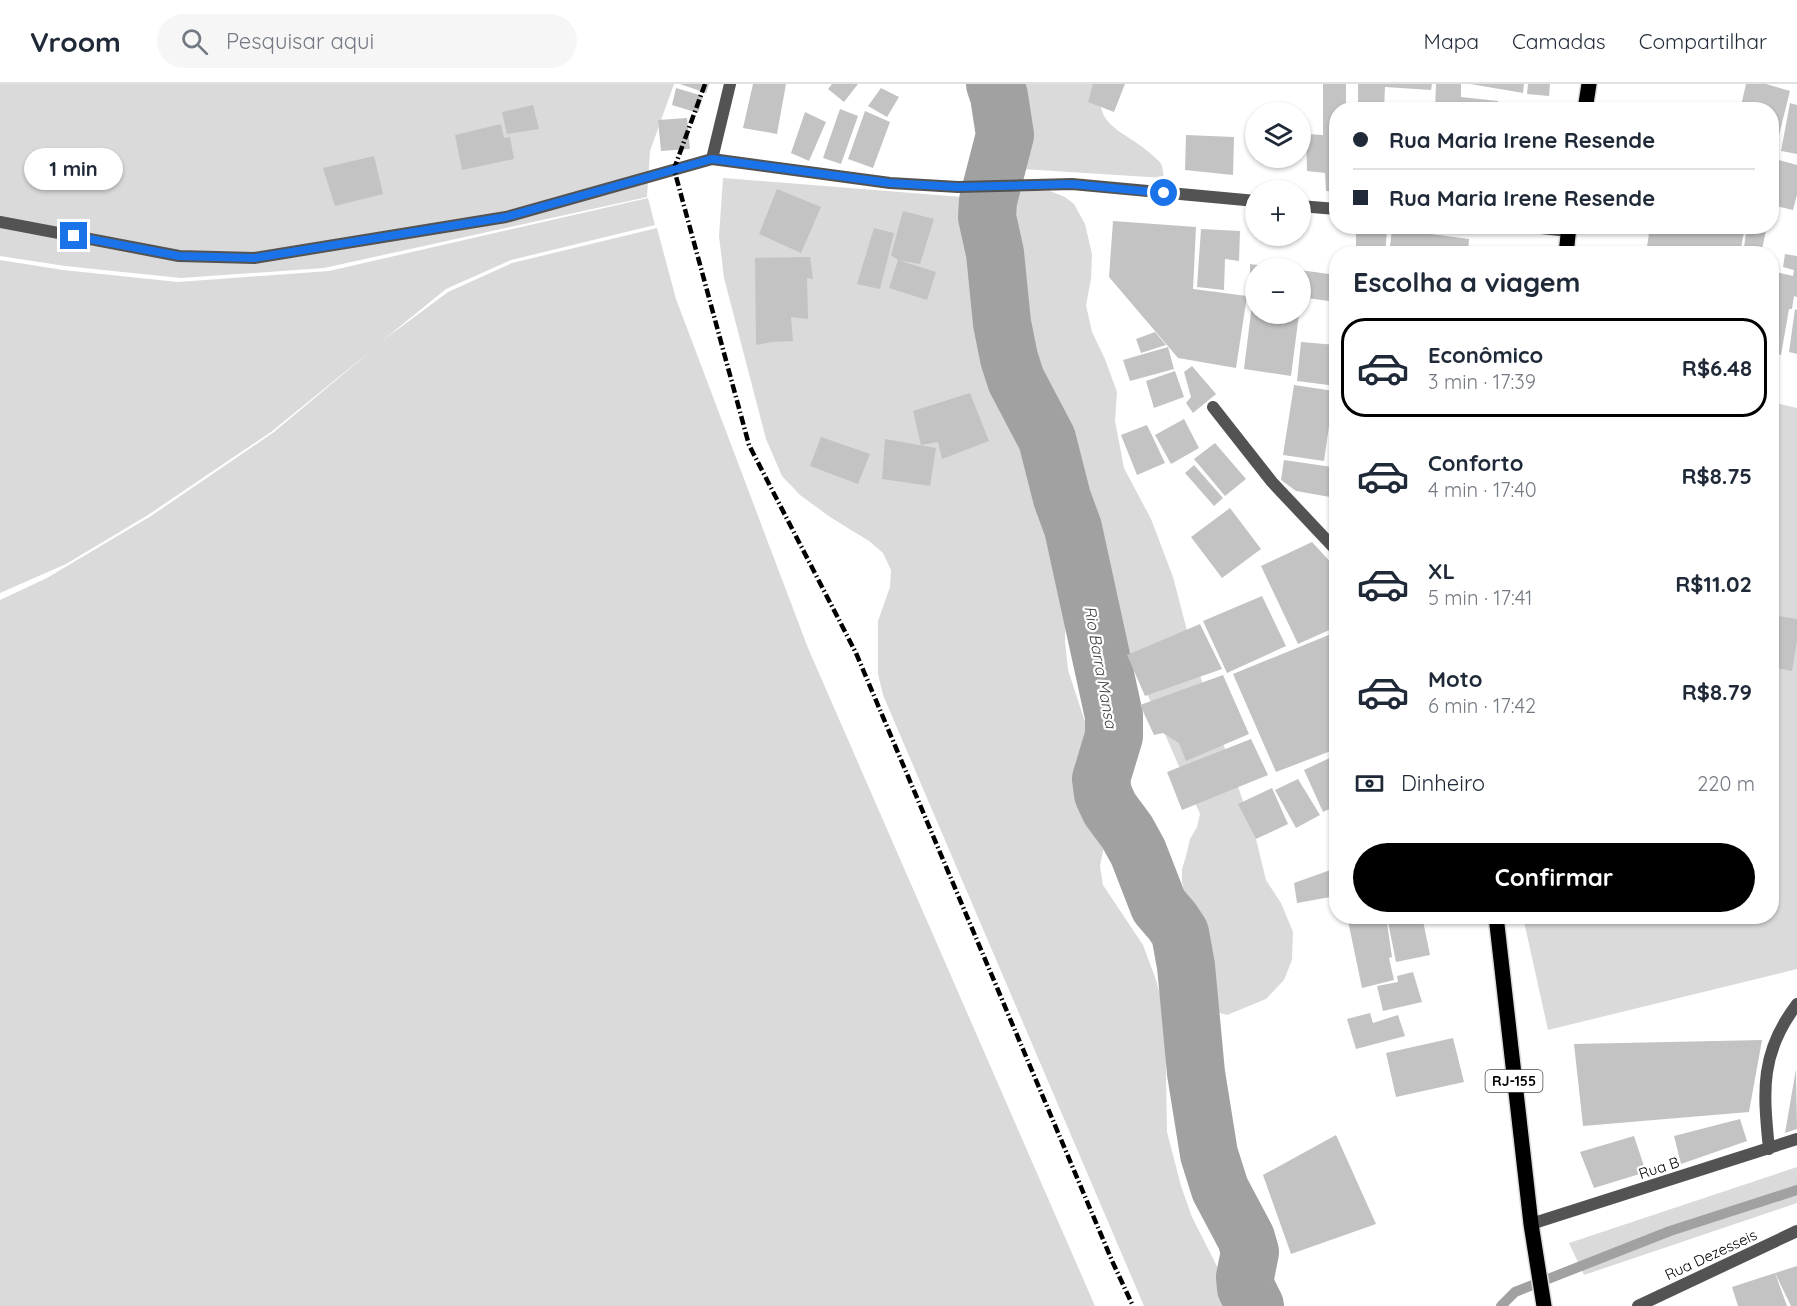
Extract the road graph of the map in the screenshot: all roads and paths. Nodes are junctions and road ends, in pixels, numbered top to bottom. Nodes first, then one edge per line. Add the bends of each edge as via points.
1 (730, 84) edge
2 (1589, 84) edge
3 (1586, 102) edge
4 (712, 159) junction
5 (1245, 200) edge
6 (1311, 207) edge
7 (1329, 208) edge
8 (0, 222) edge
9 (1213, 407) dead end
10 (1329, 543) edge
11 (1497, 924) edge
12 (1797, 1004) edge
13 (1797, 1139) edge
14 (1769, 1149) junction
15 (1531, 1224) junction
16 (1797, 1231) edge
17 (1544, 1306) edge
18 (1638, 1306) edge

1 - 4 street
2 - 3 main road
4 - 5 street via 890,183 958,187 1057,184
4 - 8 street via 506,217 254,258 179,256
6 - 7 street
9 - 10 street via 1272,482
11 - 15 main road, RJ-155
12 - 14 street via 1777,1034 1766,1072 1764,1101
13 - 14 street, Rua B
14 - 15 street, Rua B
15 - 17 main road, RJ-155
16 - 18 street, Rua Dezesseis

